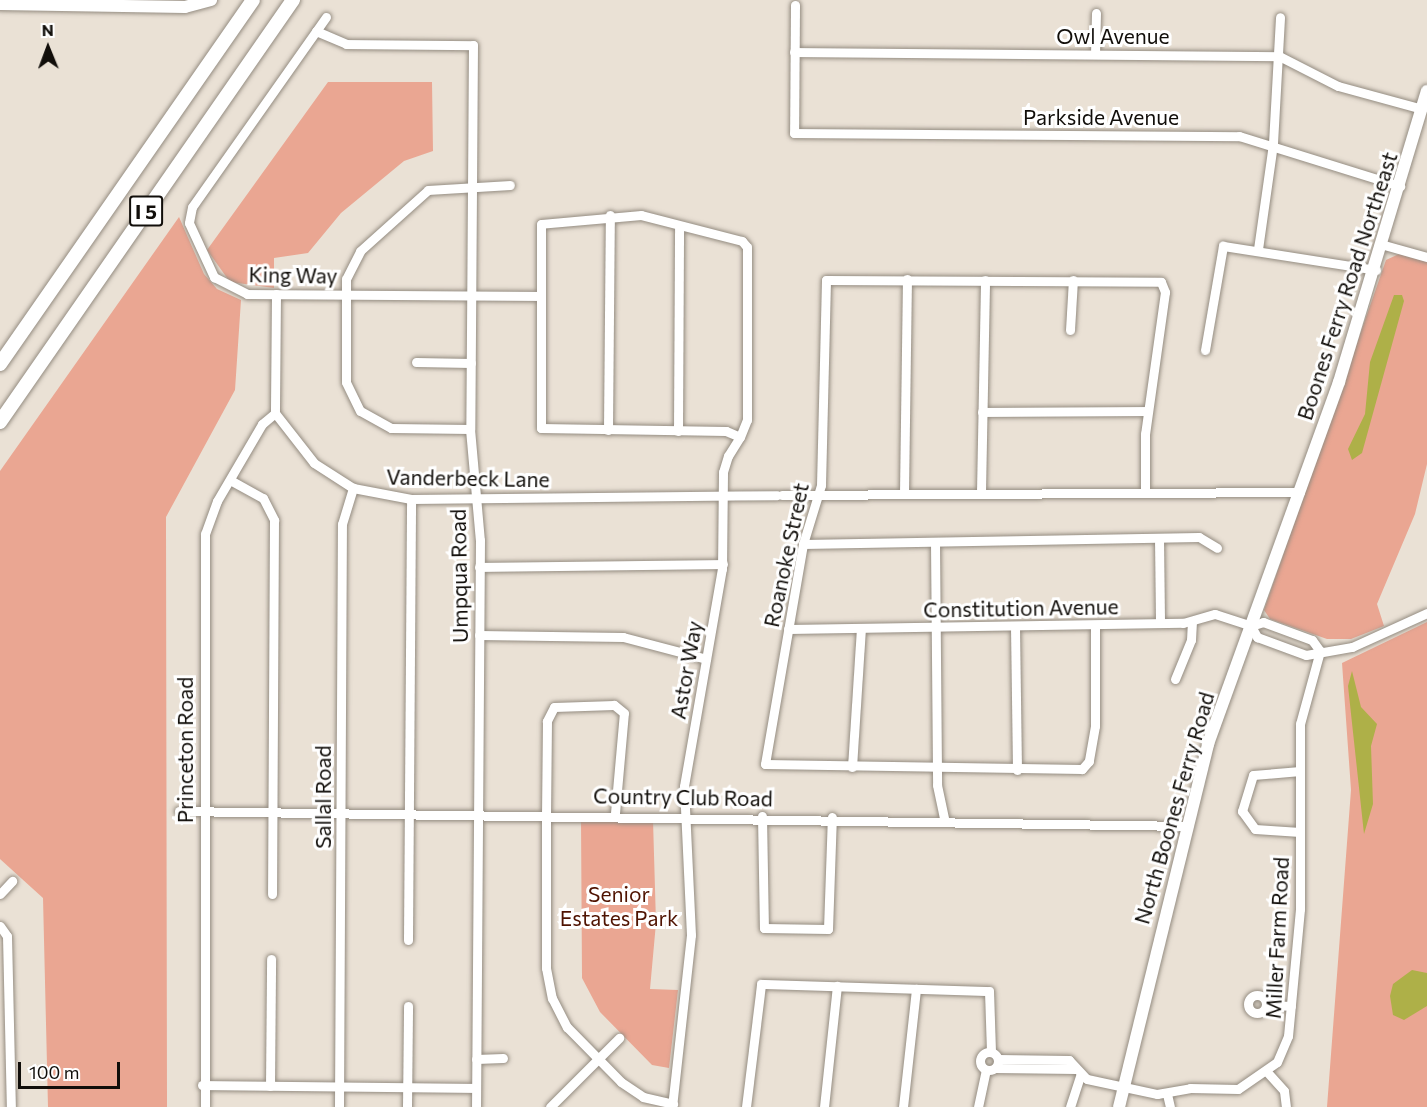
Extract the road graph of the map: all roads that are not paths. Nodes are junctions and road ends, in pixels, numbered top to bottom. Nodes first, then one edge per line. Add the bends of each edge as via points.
1 (211, 0) edge
2 (253, 0) edge
3 (293, 0) edge
4 (0, 4) edge
5 (795, 5) dead end
6 (1095, 13) dead end
7 (326, 17) dead end
8 (1280, 17) dead end
9 (316, 31) junction
10 (794, 52) junction
11 (1095, 54) junction
12 (1279, 56) junction
13 (1427, 91) edge
14 (1422, 109) junction
15 (1273, 143) junction
16 (472, 185) junction
17 (510, 185) dead end
18 (1400, 186) junction
19 (610, 215) junction
20 (679, 225) junction
21 (1383, 245) junction
22 (1258, 249) junction
23 (1427, 257) edge
24 (1376, 270) junction
25 (907, 279) junction
26 (985, 280) junction
27 (1073, 280) junction
28 (276, 294) junction
29 (345, 294) junction
30 (472, 296) junction
31 (540, 296) junction
32 (1070, 330) dead end
33 (1205, 350) dead end
34 (416, 362) dead end
35 (471, 363) junction
36 (0, 364) edge
37 (1147, 411) junction
38 (982, 412) junction
39 (275, 413) junction
40 (0, 422) edge
41 (470, 429) junction
42 (609, 430) junction
43 (678, 430) junction
44 (740, 437) junction
45 (230, 480) junction
46 (353, 488) junction
47 (1145, 489) junction
48 (981, 492) junction
49 (1300, 492) junction
50 (904, 493) junction
51 (817, 494) junction
52 (722, 496) junction
53 (411, 499) junction
54 (475, 499) junction
55 (1159, 538) junction
56 (935, 542) junction
57 (803, 544) junction
58 (1217, 548) dead end
59 (723, 564) junction
60 (479, 567) junction
61 (1427, 614) edge
62 (1192, 621) junction
63 (1160, 623) junction
64 (1095, 625) junction
65 (1015, 626) junction
66 (1251, 626) junction
67 (936, 627) junction
68 (861, 628) junction
69 (788, 629) junction
70 (479, 635) junction
71 (1320, 651) junction
72 (706, 659) junction
73 (1175, 679) dead end
74 (852, 767) junction
75 (937, 769) junction
76 (1017, 770) junction
77 (1300, 771) junction
78 (179, 811) dead end
79 (203, 811) junction
80 (272, 811) junction
81 (341, 812) junction
82 (409, 812) junction
83 (478, 812) junction
84 (546, 813) junction
85 (615, 813) junction
86 (686, 815) junction
87 (762, 816) junction
88 (832, 817) junction
89 (944, 819) junction
90 (1186, 826) junction
91 (1300, 832) junction
92 (12, 880) dead end
93 (0, 894) edge
94 (272, 894) dead end
95 (0, 926) edge
96 (408, 940) dead end
97 (271, 959) dead end
98 (837, 986) junction
99 (916, 988) junction
100 (1266, 1005) dead end
101 (408, 1006) dead end
102 (1291, 1006) junction
103 (619, 1038) dead end
104 (503, 1058) dead end
105 (476, 1059) junction
106 (597, 1060) junction
107 (992, 1062) junction
108 (1079, 1071) junction
109 (1268, 1072) junction
110 (202, 1085) junction
111 (270, 1086) junction
112 (339, 1086) junction
113 (407, 1087) junction
114 (476, 1088) junction
115 (1124, 1088) junction
116 (1167, 1094) junction
117 (672, 1105) edge
118 (10, 1107) edge
119 (205, 1107) edge
120 (339, 1107) edge
121 (407, 1107) edge
122 (476, 1107) edge
123 (550, 1107) edge
124 (746, 1107) edge
125 (824, 1107) edge
126 (903, 1107) edge
127 (978, 1107) edge
128 (1070, 1107) edge
129 (1119, 1107) edge
130 (1170, 1107) edge
131 (1286, 1107) edge

1 - 4 main road via 185,7
2 - 36 highway, I 5
3 - 40 highway, I 5
5 - 10 street
6 - 11 street
7 - 9 street, King Way
8 - 12 street
9 - 16 street, Umpqua Road via 346,44 473,45
9 - 28 street, King Way via 189,218 219,282 240,293
10 - 11 street, Owl Avenue
10 - 15 street, Parkside Avenue via 794,133 1239,136
11 - 12 street, Owl Avenue
12 - 14 street, Owl Avenue via 1338,86
12 - 15 street
13 - 14 main road, Boones Ferry Road Northeast
14 - 18 main road, Boones Ferry Road Northeast
15 - 18 street, Parkside Avenue via 1316,163
15 - 22 street
16 - 17 street
16 - 29 street via 437,186 423,194 355,256
16 - 30 street, Umpqua Road
18 - 21 main road, Boones Ferry Road Northeast
19 - 20 street via 641,215
19 - 31 street via 541,224
19 - 42 street
20 - 43 street
20 - 44 street, Astor Way via 747,243 747,414
21 - 23 street
21 - 24 main road, Boones Ferry Road Northeast
22 - 24 street
22 - 33 street via 1223,246
24 - 49 main road, Boones Ferry Road Northeast
25 - 26 street
25 - 50 street
25 - 51 street, Roanoke Street via 826,280
26 - 27 street
26 - 38 street
27 - 32 street
27 - 37 street via 1164,284
28 - 29 street, King Way
28 - 39 street
29 - 30 street, King Way
29 - 41 street via 346,382 360,411 391,428
30 - 31 street, King Way
30 - 35 street, Umpqua Road
31 - 42 street via 541,428
34 - 35 street
35 - 41 street, Umpqua Road
37 - 38 street
37 - 47 street
38 - 48 street
39 - 45 street, Princeton Road via 262,424
39 - 46 street, Vanderbeck Lane via 314,463
41 - 54 street, Umpqua Road
42 - 43 street
43 - 44 street via 726,431
44 - 52 street, Astor Way via 723,472
45 - 79 street, Princeton Road via 205,534
45 - 80 street via 263,498 274,520
46 - 53 street, Vanderbeck Lane
46 - 81 street, Sallal Road via 342,524
47 - 48 street, Vanderbeck Lane
47 - 49 street, Vanderbeck Lane
48 - 50 street, Vanderbeck Lane
49 - 66 main road, North Boones Ferry Road
50 - 51 street, Vanderbeck Lane
51 - 52 street, Vanderbeck Lane
51 - 57 street, Roanoke Street
52 - 54 street, Vanderbeck Lane
52 - 59 street, Astor Way
53 - 54 street, Vanderbeck Lane
53 - 82 street
54 - 60 street, Umpqua Road
55 - 56 street
55 - 58 street via 1199,537
55 - 63 street
56 - 57 street
56 - 67 street
57 - 69 street, Roanoke Street
59 - 60 street
59 - 72 street, Astor Way
60 - 70 street, Umpqua Road
61 - 71 street via 1352,647
62 - 63 street, Constitution Avenue
62 - 66 street, Constitution Avenue via 1215,614
62 - 73 street via 1191,640
63 - 64 street, Constitution Avenue
64 - 65 street, Constitution Avenue
64 - 76 street via 1096,717 1085,767
65 - 67 street, Constitution Avenue
65 - 76 street
66 - 71 street via 1263,622 1312,640
66 - 71 street via 1257,637 1306,655
66 - 90 main road, North Boones Ferry Road
67 - 68 street, Constitution Avenue
67 - 75 street
68 - 69 street, Constitution Avenue
68 - 74 street
69 - 74 street, Roanoke Street via 765,764
70 - 72 street via 615,636
70 - 83 street, Umpqua Road
71 - 77 street, Miller Farm Road via 1301,716
72 - 86 street, Astor Way via 685,778
74 - 75 street
75 - 76 street
75 - 89 street
77 - 91 street, Miller Farm Road
77 - 91 street via 1253,775 1242,811 1255,830
78 - 79 street, Country Club Road
79 - 80 street, Country Club Road
79 - 110 street, Princeton Road
80 - 81 street, Country Club Road
80 - 94 street
81 - 82 street, Country Club Road
81 - 112 street, Sallal Road
82 - 83 street, Country Club Road
82 - 96 street
83 - 84 street, Country Club Road
83 - 105 street, Umpqua Road
84 - 85 street, Country Club Road
84 - 85 street via 548,716 564,705 614,705 624,713
84 - 106 street via 547,979 560,1016
85 - 86 street, Country Club Road
86 - 87 street, Country Club Road
86 - 117 street, Astor Way via 691,935
87 - 88 street, Country Club Road
87 - 88 street via 764,928 828,929
88 - 89 street, Country Club Road
89 - 90 street, Country Club Road
90 - 115 main road, North Boones Ferry Road
91 - 102 street, Miller Farm Road
92 - 93 street
95 - 118 street via 7,936
97 - 111 street
98 - 99 street
98 - 124 street via 761,984
98 - 125 street
99 - 107 street via 992,992
99 - 126 street
100 - 102 street
101 - 113 street
102 - 109 street, Miller Farm Road via 1286,1044
103 - 106 street
104 - 105 street
105 - 114 street, Umpqua Road
106 - 117 street via 642,1097
106 - 123 street
107 - 108 street, Miller Farm Road
107 - 127 street
108 - 115 street, Miller Farm Road
108 - 128 street
109 - 116 street, Miller Farm Road via 1232,1091 1190,1088
109 - 131 street via 1284,1091
110 - 111 street
110 - 119 street, Princeton Road
111 - 112 street
112 - 113 street
112 - 120 street, Sallal Road
113 - 114 street
113 - 121 street
114 - 122 street, Umpqua Road
115 - 116 street, Miller Farm Road
115 - 129 main road, North Boones Ferry Road
116 - 130 street

